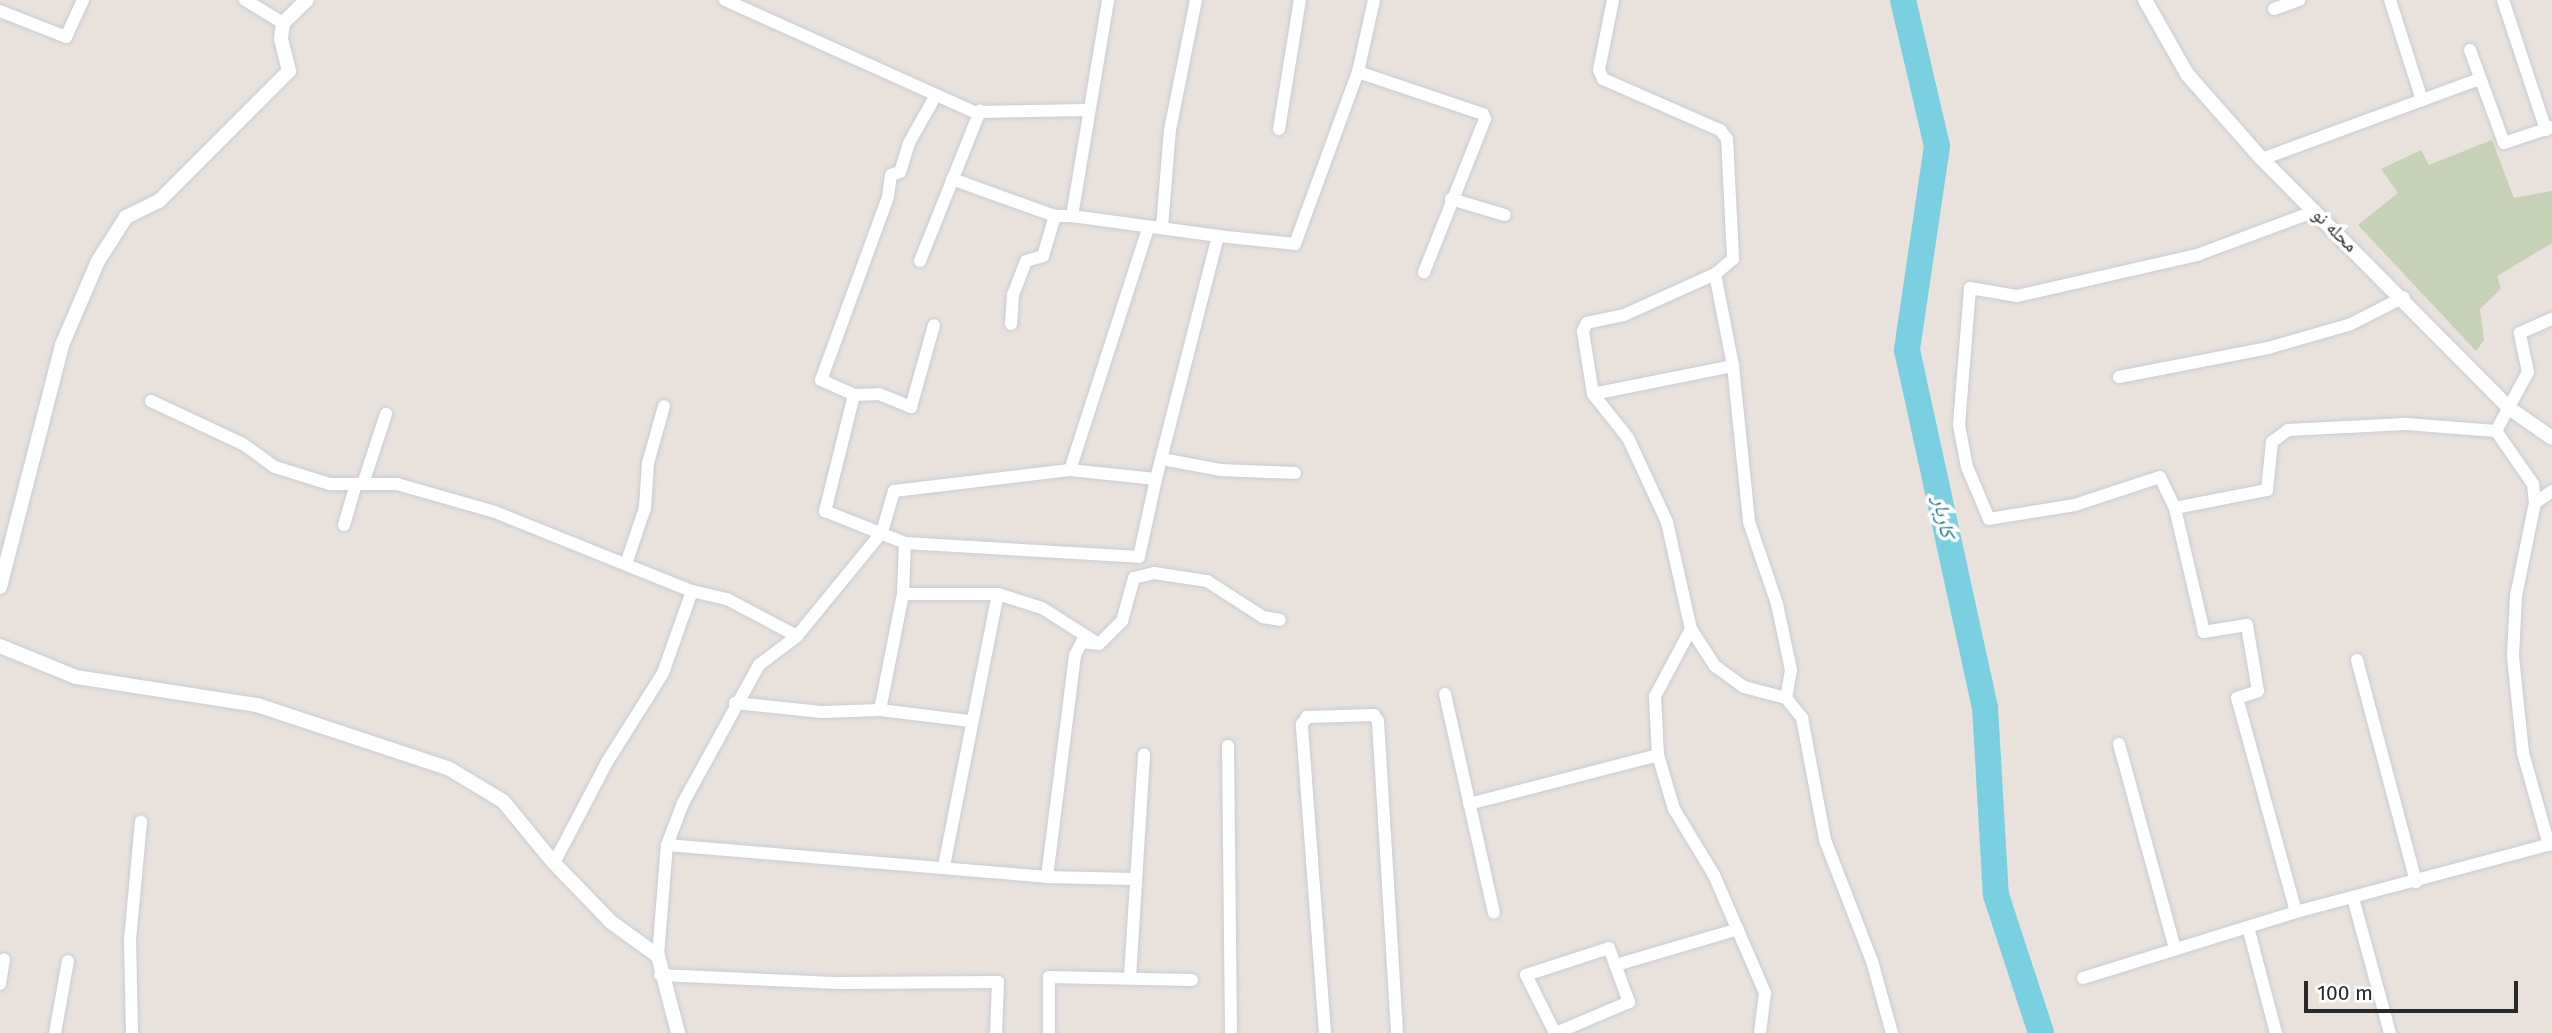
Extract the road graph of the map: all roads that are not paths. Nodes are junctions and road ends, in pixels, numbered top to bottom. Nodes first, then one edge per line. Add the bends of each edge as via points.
1 (83, 0) edge
2 (245, 0) edge
3 (307, 0) edge
4 (725, 0) edge
5 (1108, 0) edge
6 (1196, 0) edge
7 (1300, 0) edge
8 (1374, 0) edge
9 (1614, 0) edge
10 (2145, 0) edge
11 (2299, 0) edge
12 (2390, 0) edge
13 (2503, 0) edge
14 (2274, 9) dead end
15 (0, 11) edge
16 (283, 23) junction
17 (2470, 51) dead end
18 (1358, 72) junction
19 (2480, 79) junction
20 (936, 95) junction
21 (2422, 100) junction
22 (1088, 110) junction
23 (980, 111) junction
24 (2549, 128) edge
25 (1279, 129) dead end
26 (2262, 159) junction
27 (952, 179) junction
28 (1451, 199) junction
29 (2315, 211) junction
30 (1505, 215) dead end
31 (1055, 216) junction
32 (1072, 216) junction
33 (1161, 227) junction
34 (1147, 229) junction
35 (1218, 236) junction
36 (920, 261) dead end
37 (1424, 272) dead end
38 (1715, 274) junction
39 (2404, 297) junction
40 (2552, 319) edge
41 (1012, 324) dead end
42 (934, 325) dead end
43 (1732, 366) junction
44 (2119, 377) dead end
45 (1592, 394) junction
46 (854, 395) junction
47 (151, 401) dead end
48 (664, 406) dead end
49 (2509, 408) junction
50 (386, 414) dead end
51 (2497, 431) junction
52 (2551, 436) edge
53 (1162, 459) junction
54 (1070, 470) junction
55 (1295, 473) dead end
56 (1156, 479) junction
57 (359, 484) junction
58 (2552, 491) edge
59 (2535, 503) junction
60 (2175, 508) junction
61 (344, 525) dead end
62 (882, 532) junction
63 (905, 543) junction
64 (626, 564) junction
65 (0, 587) edge
66 (692, 591) junction
67 (903, 594) junction
68 (998, 594) junction
69 (1280, 620) dead end
70 (1690, 629) junction
71 (797, 636) junction
72 (1098, 644) junction
73 (0, 646) edge
74 (2357, 660) dead end
75 (1444, 694) dead end
76 (1786, 698) junction
77 (736, 703) junction
78 (880, 710) junction
79 (970, 721) junction
80 (2119, 744) dead end
81 (1228, 746) dead end
82 (1144, 754) dead end
83 (1658, 755) junction
84 (1469, 804) junction
85 (141, 822) dead end
86 (2550, 844) edge
87 (667, 845) junction
88 (554, 863) junction
89 (944, 866) junction
90 (1047, 877) junction
91 (1134, 879) junction
92 (2416, 883) junction
93 (2353, 898) junction
94 (2296, 912) junction
95 (1494, 913) dead end
96 (2248, 927) junction
97 (1738, 929) junction
98 (2175, 949) junction
99 (658, 956) junction
100 (4, 959) dead end
101 (68, 961) dead end
102 (1616, 965) junction
103 (660, 975) junction
104 (1130, 977) junction
105 (2083, 978) dead end
106 (1192, 980) dead end
107 (0, 984) edge
108 (55, 1033) edge
109 (132, 1033) edge
110 (678, 1033) edge
111 (996, 1033) edge
112 (1049, 1033) edge
113 (1231, 1033) edge
114 (1325, 1033) edge
115 (1398, 1033) edge
116 (1556, 1033) edge
117 (1760, 1033) edge
118 (1892, 1033) edge
119 (2276, 1033) edge
120 (2390, 1033) edge

1 - 15 street via 66,37
2 - 16 street
3 - 16 street
4 - 20 street
5 - 22 street
6 - 33 street via 1170,130
7 - 25 street
8 - 18 street
9 - 38 street via 1599,70 1603,79 1720,130 1727,139 1733,259
10 - 26 street, محله نو via 2187,74
11 - 14 street
12 - 21 street
13 - 24 street
16 - 65 street via 281,38 289,71 159,201 126,217 98,261 62,345
17 - 19 street
18 - 28 street via 1483,114 1484,124
18 - 35 street via 1295,244
19 - 21 street
19 - 24 street via 2504,143
20 - 23 street
20 - 46 street via 909,143 900,172 891,175 888,197 821,380
21 - 26 street
22 - 23 street
22 - 32 street
23 - 27 street
26 - 29 street, محله نو
27 - 31 street
27 - 36 street
28 - 30 street
28 - 37 street
29 - 39 street, محله نو
29 - 60 street via 2197,255 2017,296 1970,288 1959,425 1967,467 1989,519 2076,505 2160,477
31 - 32 street
31 - 41 street via 1042,256 1026,261 1013,295
32 - 34 street
33 - 34 street
33 - 35 street
34 - 54 street
35 - 53 street
38 - 43 street
38 - 45 street via 1624,315 1584,326
39 - 44 street via 2351,324 2280,344
39 - 49 street, محله نو
40 - 49 street via 2520,333 2528,372
42 - 46 street via 911,407 879,394
43 - 45 street
43 - 76 street via 1749,522 1777,604 1791,670
45 - 70 street via 1628,438 1667,522
46 - 62 street via 825,511
47 - 57 street via 243,444 275,467 330,484
48 - 64 street via 648,463 645,508
49 - 51 street
49 - 52 street, محله نو
50 - 57 street
51 - 59 street via 2533,484
51 - 60 street via 2406,424 2288,430 2273,442 2267,490
53 - 55 street via 1220,470
53 - 56 street
54 - 56 street
54 - 62 street via 894,491
56 - 63 street via 1139,557
57 - 61 street
57 - 64 street via 397,484 495,512
58 - 59 street
59 - 86 street via 2516,596 2513,656 2523,753
60 - 94 street via 2204,632 2248,625 2259,691 2237,698
62 - 63 street
62 - 71 street
63 - 67 street
64 - 66 street
66 - 71 street via 727,598
66 - 88 street via 663,673 607,762
67 - 68 street
67 - 78 street
68 - 72 street via 1042,608
68 - 79 street
69 - 72 street via 1263,617 1208,581 1154,573 1134,578 1122,621
70 - 76 street via 1715,666 1744,687
70 - 83 street via 1655,696
71 - 77 street via 759,665
72 - 90 street via 1082,642 1075,655
73 - 88 street via 76,677 257,705 448,768 503,801
74 - 92 street
75 - 84 street
76 - 118 street via 1802,718 1825,840 1872,961
77 - 78 street via 822,712
77 - 87 street
78 - 79 street
79 - 89 street
80 - 98 street
81 - 113 street
82 - 91 street
83 - 84 street
83 - 97 street via 1674,809 1704,854
84 - 95 street
85 - 109 street via 130,940
86 - 92 street
87 - 89 street
87 - 99 street
88 - 99 street via 611,922
89 - 90 street
90 - 91 street
91 - 104 street
92 - 93 street
93 - 94 street
93 - 120 street
94 - 96 street
96 - 98 street
96 - 119 street
97 - 102 street
97 - 117 street via 1765,993
98 - 105 street
99 - 103 street
100 - 107 street
101 - 108 street
102 - 116 street via 1629,1002
102 - 116 street via 1609,948 1526,975
103 - 110 street
103 - 111 street via 839,983 998,982
104 - 106 street
104 - 112 street via 1049,977
114 - 115 street via 1302,723 1307,718 1374,715 1378,721

